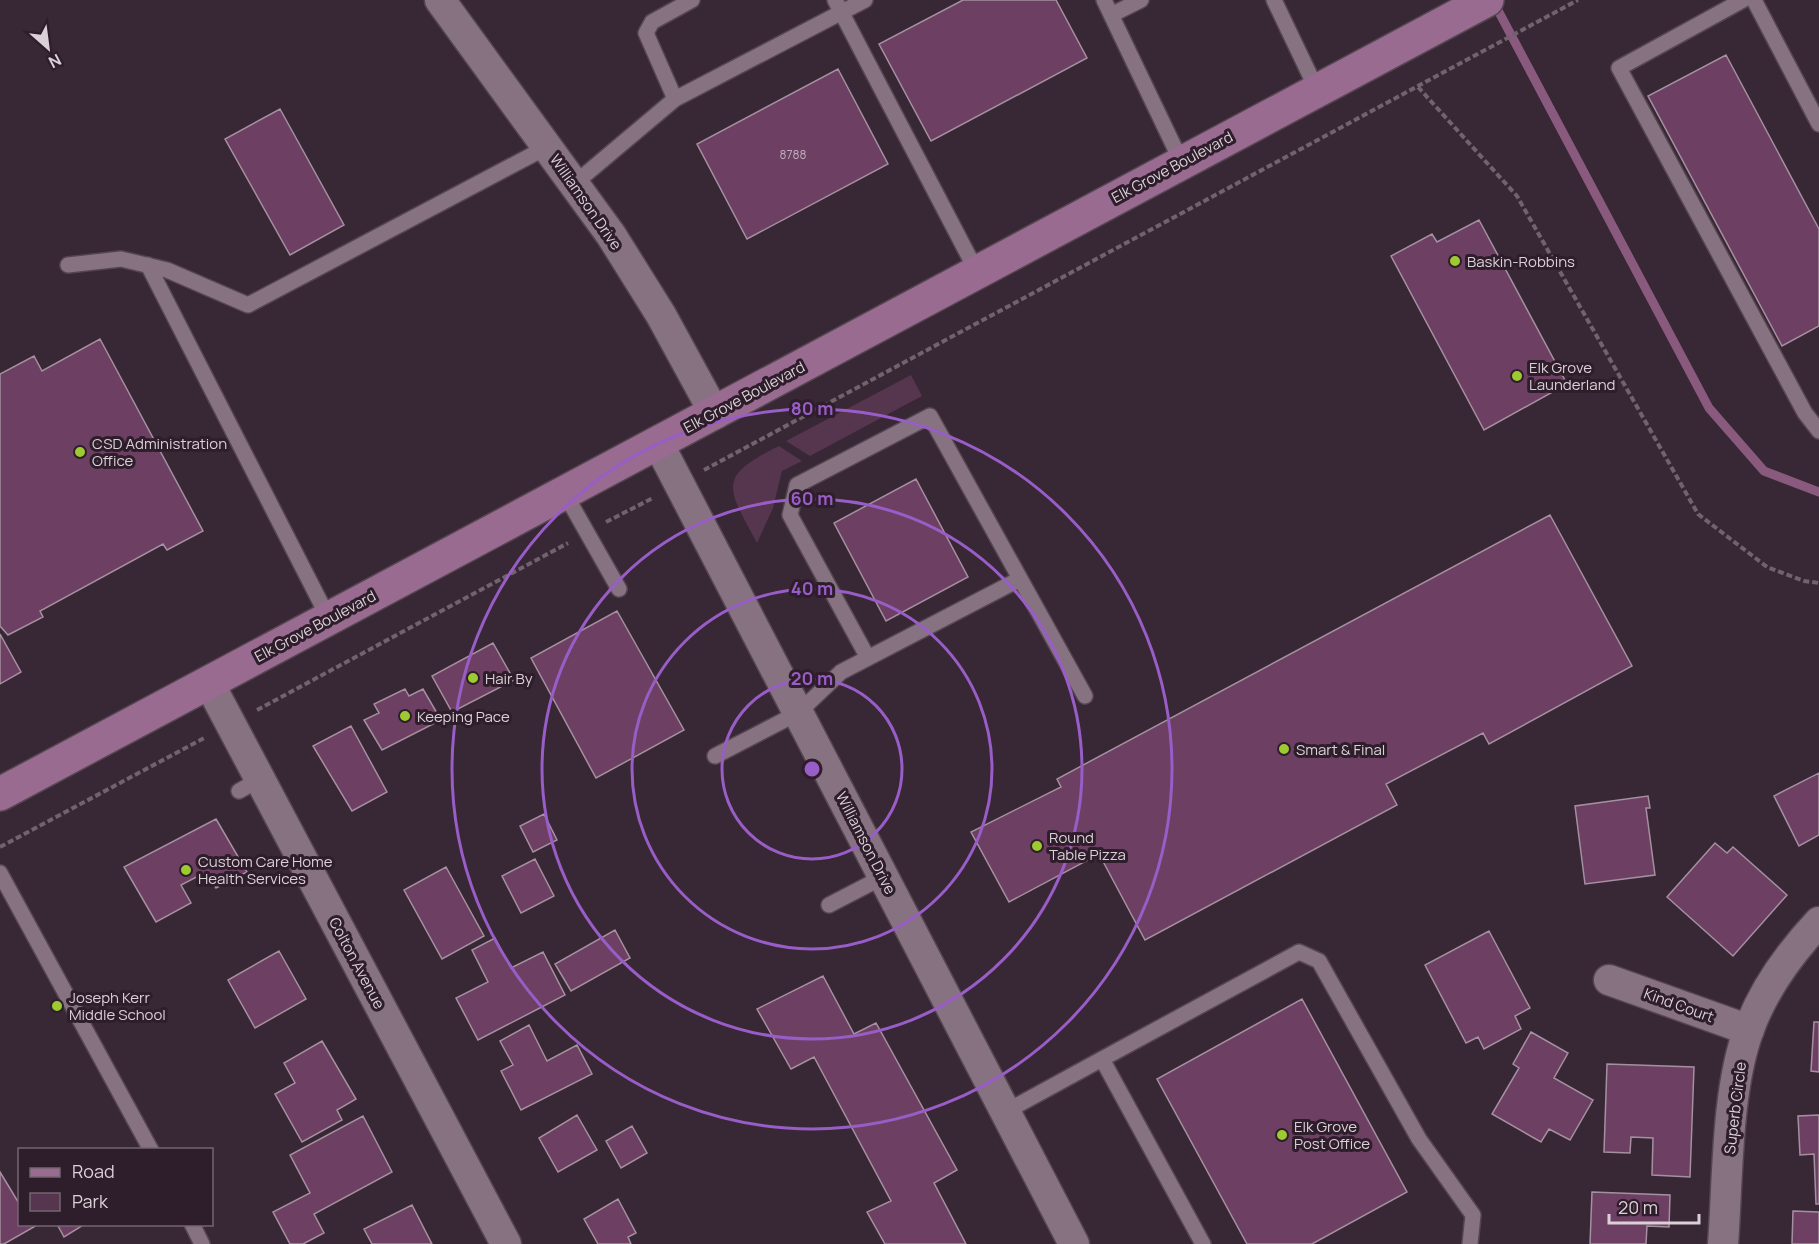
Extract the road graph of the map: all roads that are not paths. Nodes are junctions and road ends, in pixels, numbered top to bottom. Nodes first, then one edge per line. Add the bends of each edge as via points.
1 (440, 0) edge
2 (692, 0) edge
3 (865, 0) edge
4 (1104, 0) edge
5 (1141, 0) edge
6 (1274, 0) edge
7 (1487, 0) edge
8 (1743, 0) edge
9 (1754, 0) edge
10 (839, 6) edge
11 (1111, 15) junction
12 (1317, 90) junction
13 (675, 99) junction
14 (1819, 124) edge
15 (547, 147) junction
16 (1181, 161) junction
17 (574, 184) junction
18 (68, 265) dead end
19 (148, 265) junction
20 (977, 272) junction
21 (715, 414) junction
22 (1819, 431) edge
23 (658, 442) junction
24 (564, 492) junction
25 (1020, 579) junction
26 (619, 590) dead end
27 (329, 619) junction
28 (868, 658) junction
29 (209, 683) junction
30 (1085, 696) dead end
31 (798, 713) junction
32 (715, 756) dead end
33 (0, 794) edge
34 (0, 873) edge
35 (883, 877) junction
36 (830, 905) dead end
37 (1819, 922) edge
38 (1609, 980) dead end
39 (1749, 1030) junction
40 (1102, 1059) junction
41 (1005, 1112) junction
42 (150, 1148) edge
43 (193, 1226) edge
44 (202, 1244) edge
45 (506, 1244) edge
46 (1074, 1244) edge
47 (1203, 1244) edge
48 (1470, 1244) edge
49 (1723, 1244) edge

1 - 15 street, Williamson Drive
2 - 13 lane via 652,22 646,33
3 - 10 lane
4 - 11 lane
5 - 11 lane
6 - 12 lane
7 - 12 main road, Elk Grove Boulevard
8 - 22 lane via 1619,68 1800,403
9 - 14 lane
10 - 13 lane
10 - 20 lane
11 - 16 lane
12 - 16 main road, Elk Grove Boulevard
13 - 17 lane
15 - 17 street, Williamson Drive
15 - 19 lane via 248,305
16 - 20 main road, Elk Grove Boulevard
17 - 21 street, Williamson Drive via 662,315
18 - 19 lane via 121,259
19 - 27 lane
20 - 21 main road, Elk Grove Boulevard
21 - 23 main road, Elk Grove Boulevard
23 - 24 main road, Elk Grove Boulevard
23 - 31 street, Williamson Drive
24 - 26 lane
24 - 27 main road, Elk Grove Boulevard
25 - 28 lane
25 - 28 lane via 930,416 797,485 790,515
25 - 30 lane
27 - 29 main road, Elk Grove Boulevard
28 - 31 lane via 841,672
29 - 33 main road, Elk Grove Boulevard
29 - 45 street, Colton Avenue via 231,724 249,785
31 - 32 lane
31 - 35 street, Williamson Drive
34 - 42 lane
35 - 36 lane
35 - 41 street, Williamson Drive
37 - 39 street, Superb Circle via 1779,970
38 - 39 street, Kind Court
39 - 49 street, Superb Circle via 1734,1096
40 - 41 lane
40 - 47 lane
40 - 48 lane via 1299,952 1319,961 1419,1139 1473,1215
41 - 46 street, Williamson Drive
43 - 44 lane

